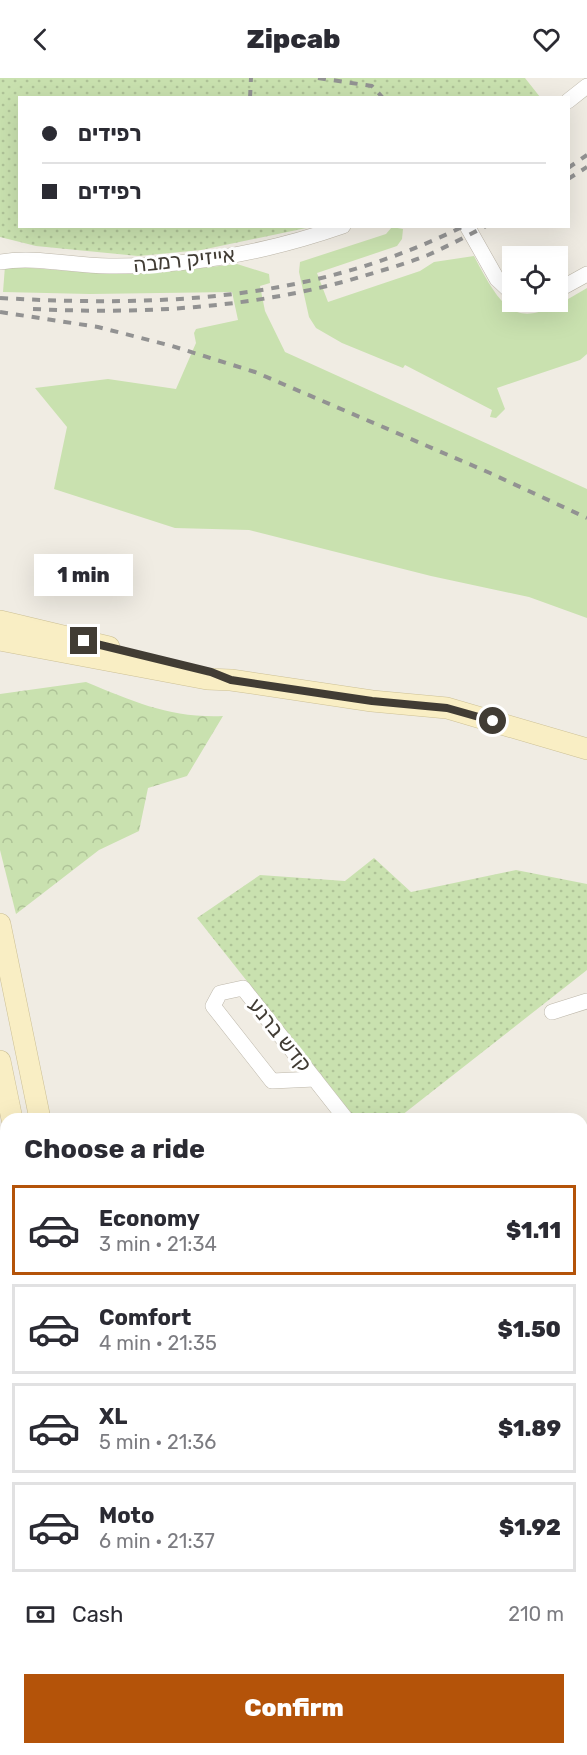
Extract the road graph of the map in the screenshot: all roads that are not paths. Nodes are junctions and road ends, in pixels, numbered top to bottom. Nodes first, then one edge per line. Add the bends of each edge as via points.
1 (587, 86) edge
2 (570, 99) edge
3 (338, 228) edge
4 (468, 228) edge
5 (0, 249) edge
6 (21, 259) junction
7 (0, 262) edge
8 (587, 274) edge
9 (502, 284) edge
10 (568, 284) edge
11 (0, 621) edge
12 (0, 640) edge
13 (231, 680) junction
14 (587, 749) edge
15 (0, 924) edge
16 (587, 1001) edge
17 (552, 1012) dead end
18 (0, 1061) edge
19 (315, 1079) junction
20 (11, 1113) edge
21 (39, 1113) edge
22 (341, 1113) edge

1 - 2 street
3 - 6 street, אייזיק רמבה via 274,248 186,262 91,266
4 - 9 street
5 - 6 street, אייזיק רמבה
6 - 7 street, אייזיק רמבה
8 - 10 street
11 - 13 street
12 - 13 street via 207,679
13 - 14 street via 447,708
15 - 21 street
16 - 17 street
18 - 20 street
19 - 19 street, קדש ברנע via 243,988 220,993 213,1006 272,1081
19 - 22 street, קדש ברנע

